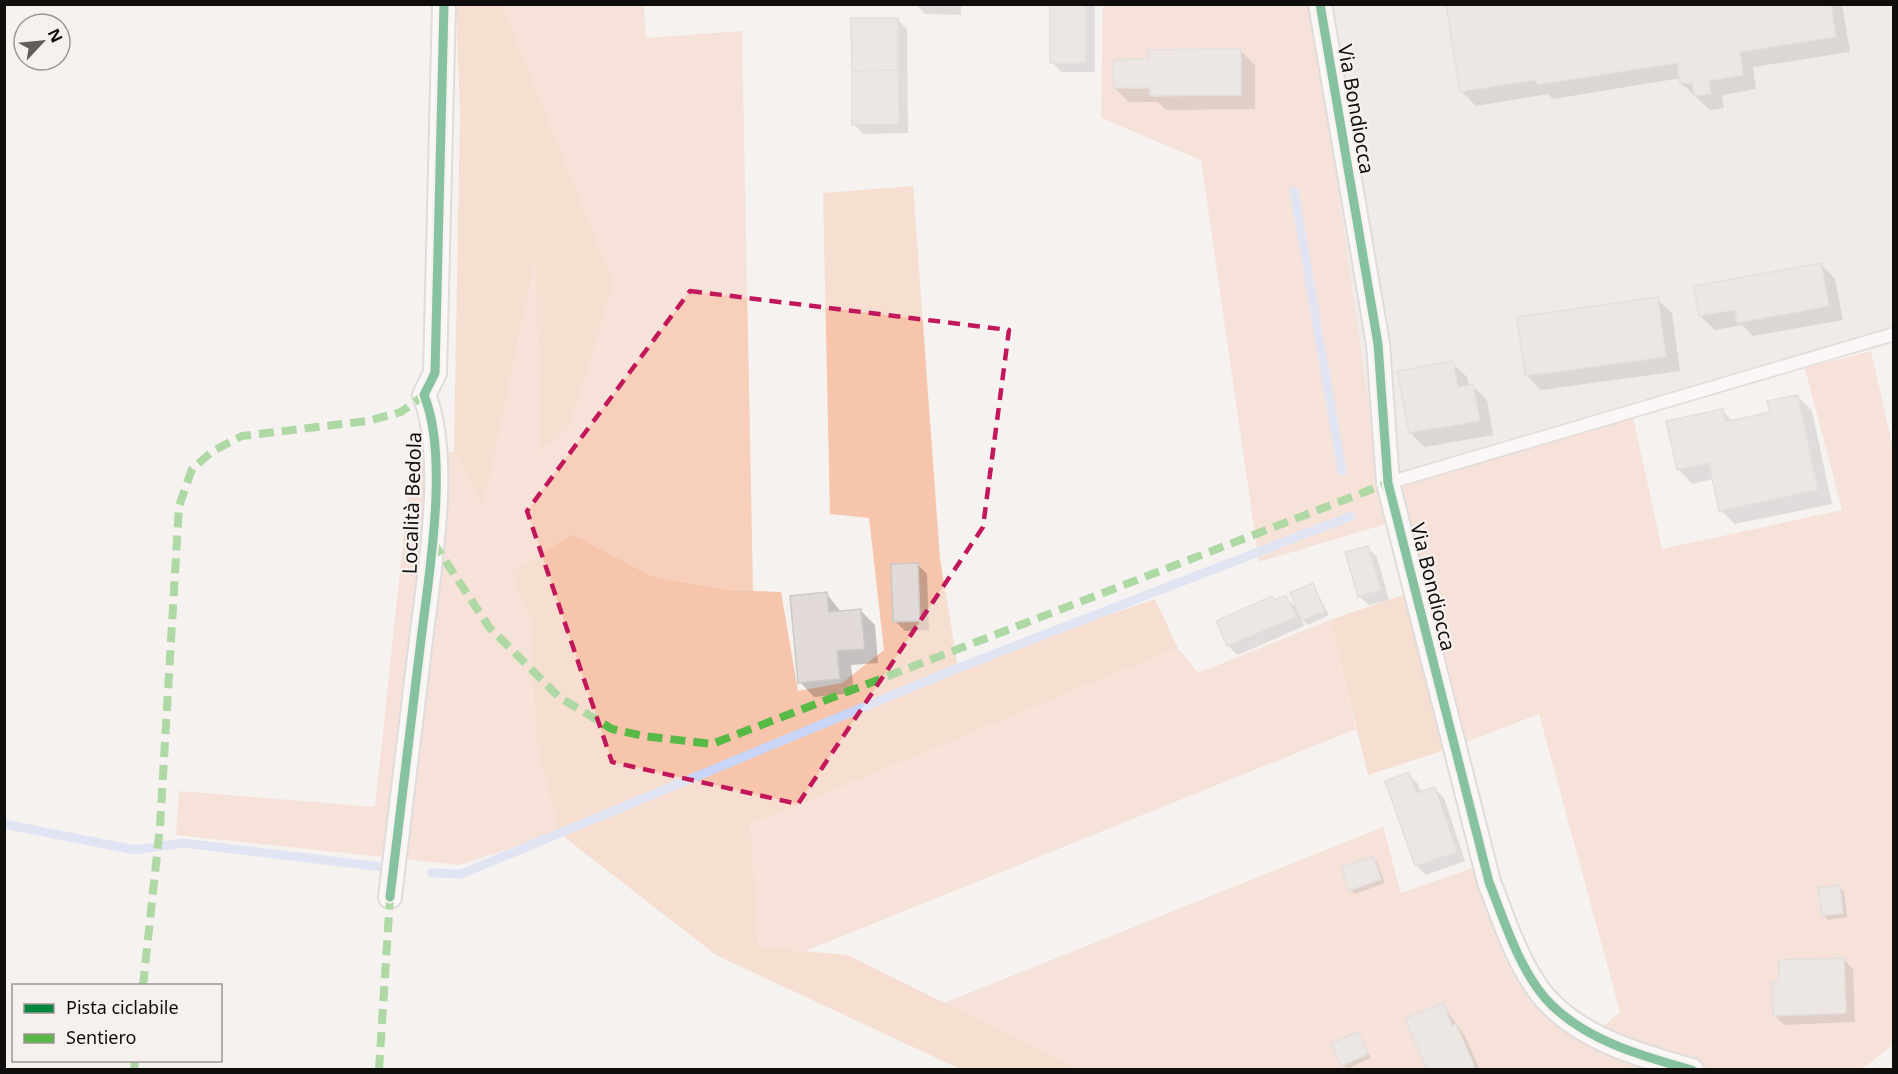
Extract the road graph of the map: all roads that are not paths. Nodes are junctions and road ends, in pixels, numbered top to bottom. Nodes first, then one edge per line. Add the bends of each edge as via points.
1 (444, 4) edge
2 (1320, 4) edge
3 (1893, 334) edge
4 (1388, 483) junction
5 (390, 897) dead end
6 (1692, 1070) edge

1 - 5 street, Località Bedola via 435,373 424,395 435,436 433,542
2 - 4 street, Via Bondiocca via 1378,344
3 - 4 lane
4 - 6 street, Via Bondiocca via 1489,882 1524,962 1545,997 1572,1022 1610,1042

